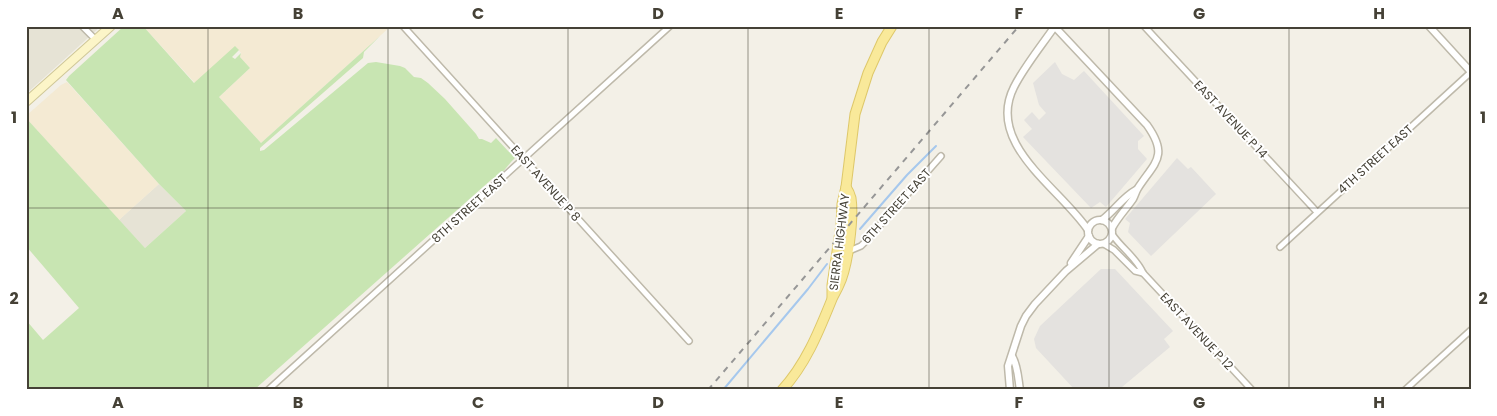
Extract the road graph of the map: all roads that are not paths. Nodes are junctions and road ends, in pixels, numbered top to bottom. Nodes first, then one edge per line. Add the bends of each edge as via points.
1 (82, 26) edge
2 (111, 26) edge
3 (402, 26) edge
4 (670, 26) edge
5 (892, 26) edge
6 (1055, 26) edge
7 (1144, 26) edge
8 (1430, 26) edge
9 (96, 40) junction
10 (1471, 72) edge
11 (26, 102) edge
12 (940, 156) dead end
13 (524, 158) junction
14 (846, 187) junction
15 (1136, 190) junction
16 (1317, 212) junction
17 (1102, 220) junction
18 (1112, 231) junction
19 (1088, 233) junction
20 (1101, 244) junction
21 (1280, 247) dead end
22 (848, 251) junction
23 (1066, 271) junction
24 (1143, 272) junction
25 (832, 297) junction
26 (1471, 330) edge
27 (689, 341) dead end
28 (1012, 356) junction
29 (268, 390) edge
30 (782, 390) edge
31 (1010, 390) edge
32 (1020, 390) edge
33 (1252, 390) edge
34 (1405, 390) edge

1 - 9 street
2 - 9 main road
3 - 13 street, EAST AVENUE P 8
4 - 13 street, 8TH STREET EAST
5 - 14 main road, SIERRA HIGHWAY via 868,73 855,114
6 - 15 street via 1155,136 1158,158
6 - 19 street via 1014,86 1006,117 1018,150 1078,216
7 - 16 street, EAST AVENUE P 14
8 - 10 street
9 - 11 main road
10 - 16 street, 4TH STREET EAST
12 - 22 street, 6TH STREET EAST via 865,242
13 - 27 street, EAST AVENUE P 8
13 - 29 street, 8TH STREET EAST
14 - 22 main road, SIERRA HIGHWAY via 851,197
14 - 25 main road, SIERRA HIGHWAY
15 - 17 street
15 - 18 street
16 - 21 street, 4TH STREET EAST
17 - 18 street via 1108,222
17 - 19 street via 1094,221
18 - 20 street via 1109,240
18 - 24 street, EAST AVENUE P 12 via 1119,245
19 - 20 street via 1094,242
19 - 23 street
20 - 23 street
20 - 24 street, EAST AVENUE P 12 via 1114,250 1135,271
22 - 25 main road, SIERRA HIGHWAY via 840,285
23 - 28 street via 1026,316
24 - 33 street, EAST AVENUE P 12
25 - 30 main road, SIERRA HIGHWAY via 812,347
26 - 34 street
28 - 31 street via 1008,366
28 - 32 street via 1017,364

